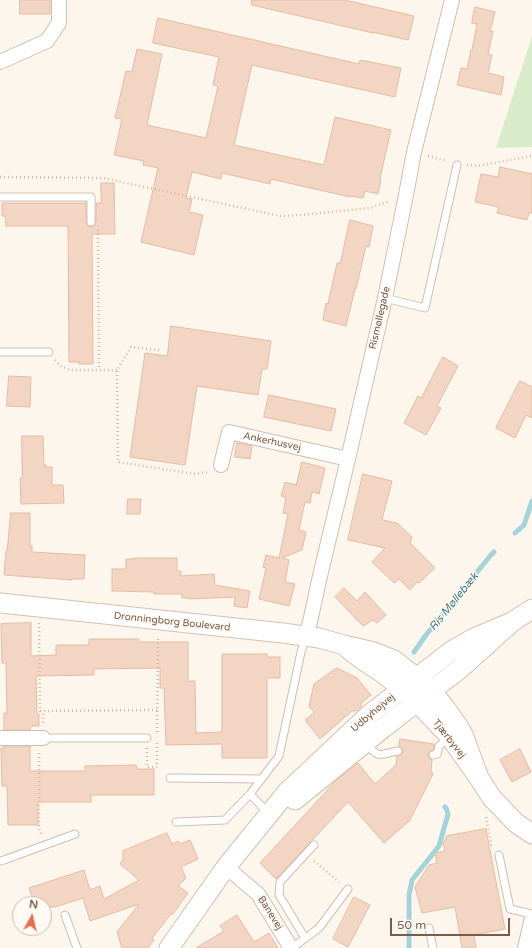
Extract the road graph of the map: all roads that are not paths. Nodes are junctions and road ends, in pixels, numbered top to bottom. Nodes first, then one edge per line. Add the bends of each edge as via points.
1 (59, 0) edge
2 (452, 0) edge
3 (0, 62) edge
4 (457, 164) road end
5 (0, 197) edge
6 (91, 222) road end
7 (385, 298) junction
8 (0, 352) edge
9 (49, 352) road end
10 (348, 459) junction
11 (221, 465) road end
12 (0, 604) edge
13 (532, 609) edge
14 (512, 622) junction
15 (306, 636) junction
16 (410, 683) junction
17 (425, 697) junction
18 (455, 733) junction
19 (359, 736) junction
20 (0, 738) edge
21 (44, 738) joint
22 (147, 738) road end
23 (398, 751) dead end
24 (433, 755) dead end
25 (170, 778) dead end
26 (261, 778) junction
27 (250, 794) junction
28 (271, 815) junction
29 (176, 822) dead end
30 (75, 834) dead end
31 (532, 834) edge
32 (314, 845) dead end
33 (499, 855) road end
34 (0, 861) edge
35 (226, 867) junction
36 (348, 889) road end
37 (532, 914) edge
38 (65, 915) dead end
39 (532, 918) edge
40 (429, 928) dead end
41 (306, 938) junction
42 (77, 948) edge
43 (169, 948) edge
44 (292, 948) edge
45 (433, 948) edge
46 (525, 948) edge

1 - 3 street via 59,23 47,41
2 - 7 street, Rismøllegade via 414,152
4 - 7 lane via 425,308
5 - 6 lane via 91,197
7 - 10 street, Rismøllegade
8 - 9 lane
10 - 11 street, Ankerhusvej via 228,432
10 - 15 street, Rismøllegade
12 - 15 street, Dronningborg Boulevard
13 - 14 street, Udbyhøjvej
14 - 16 street, Udbyhøjvej via 472,639 450,652
14 - 17 street, Udbyhøjvej
15 - 16 street, Dronningborg Boulevard via 344,645
15 - 26 lane via 279,756
16 - 17 street, Tjærbyvej
16 - 19 street, Udbyhøjvej via 370,714
17 - 18 street, Tjærbyvej
17 - 19 street, Udbyhøjvej
18 - 24 lane via 439,746 437,754
18 - 31 street, Tjærbyvej via 492,798 516,824
19 - 23 lane via 378,754
19 - 28 street, Udbyhøjvej
20 - 21 street
21 - 22 lane
25 - 26 lane
26 - 27 lane
27 - 28 lane
27 - 29 lane via 225,820
28 - 35 street, Udbyhøjvej via 255,830
30 - 34 lane
32 - 41 lane via 280,882 279,895
33 - 37 lane via 510,909
35 - 43 street, Udbyhøjvej
35 - 44 street, Banevej via 258,894
36 - 41 lane via 319,928
38 - 42 lane
39 - 46 street
40 - 45 lane
41 - 44 lane

